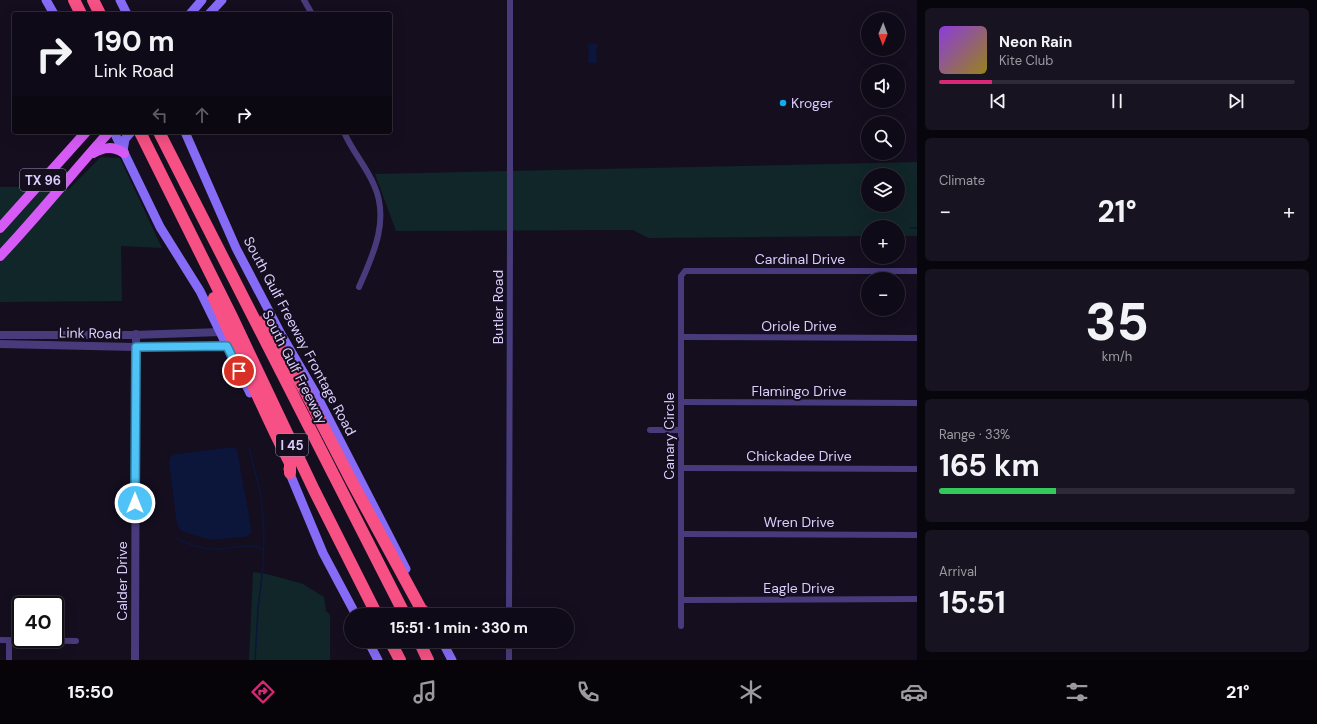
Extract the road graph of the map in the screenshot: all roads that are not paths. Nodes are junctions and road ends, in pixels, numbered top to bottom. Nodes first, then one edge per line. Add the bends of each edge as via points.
1 (46, 0) edge
2 (74, 0) edge
3 (93, 0) edge
4 (120, 0) edge
5 (202, 0) edge
6 (222, 0) edge
7 (304, 0) edge
8 (510, 0) edge
9 (53, 12) edge
10 (80, 12) edge
11 (99, 12) edge
12 (126, 12) edge
13 (192, 12) edge
14 (211, 12) edge
15 (311, 12) edge
16 (84, 134) edge
17 (107, 134) edge
18 (115, 134) edge
19 (129, 134) edge
20 (141, 134) edge
21 (160, 134) edge
22 (186, 134) edge
23 (345, 134) edge
24 (124, 152) junction
25 (87, 156) junction
26 (0, 228) edge
27 (0, 256) edge
28 (917, 271) edge
29 (682, 272) joint
30 (210, 273) junction
31 (237, 286) junction
32 (359, 287) dead end
33 (220, 332) junction
34 (136, 334) junction
35 (0, 335) edge
36 (58, 335) junction
37 (681, 337) junction
38 (917, 338) edge
39 (0, 344) edge
40 (58, 345) junction
41 (227, 346) junction
42 (136, 347) junction
43 (681, 402) junction
44 (917, 403) edge
45 (650, 430) dead end
46 (681, 430) junction
47 (681, 468) junction
48 (917, 469) edge
49 (290, 473) junction
50 (682, 534) junction
51 (917, 535) edge
52 (682, 600) junction
53 (917, 600) edge
54 (352, 608) edge
55 (373, 608) edge
56 (401, 608) edge
57 (420, 608) edge
58 (424, 608) edge
59 (509, 608) edge
60 (681, 626) dead end
61 (0, 640) edge
62 (9, 640) junction
63 (76, 641) dead end
64 (372, 648) edge
65 (394, 648) edge
66 (422, 648) edge
67 (446, 648) edge
68 (509, 648) edge
69 (9, 660) edge
70 (135, 660) edge
71 (378, 660) edge
72 (400, 660) edge
73 (428, 660) edge
74 (452, 660) edge
75 (509, 660) edge

1 - 9 main road
2 - 10 highway
3 - 11 highway
4 - 12 main road
5 - 13 main road
6 - 14 main road
7 - 15 street
8 - 59 street, Butler Road
16 - 26 main road, TX 96
17 - 25 main road, TX 96
18 - 24 main road
19 - 24 main road via 125,139
20 - 30 highway, I 45
21 - 31 highway, South Gulf Freeway / I 45
22 - 58 main road, South Gulf Freeway Frontage Road via 236,248 316,394
23 - 32 street via 374,185 381,211 379,238
24 - 25 main road via 111,148 101,149
24 - 33 main road via 160,227 200,291
25 - 27 main road, TX 96 via 30,225
28 - 29 street, Cardinal Drive
29 - 37 street, Canary Circle
30 - 49 highway via 213,296 290,463
30 - 55 highway, I 45
31 - 56 highway, South Gulf Freeway / I 45
31 - 57 highway via 258,312 306,393
33 - 34 street, Link Road
33 - 41 main road
34 - 36 street, Link Road
34 - 42 street, Calder Drive
35 - 36 street, Link Road
36 - 40 street
37 - 38 street, Oriole Drive
37 - 43 street, Canary Circle
39 - 40 street, Link Road
40 - 42 street, Link Road
41 - 42 street, Link Road
41 - 49 main road
42 - 70 street, Calder Drive
43 - 44 street, Flamingo Drive
43 - 46 street, Canary Circle
45 - 46 street
46 - 47 street, Canary Circle
47 - 48 street, Chickadee Drive
47 - 50 street, Canary Circle
49 - 54 main road via 323,553
50 - 51 street, Wren Drive
50 - 52 street, Canary Circle
52 - 53 street, Eagle Drive
52 - 60 street, Canary Circle
61 - 62 street
62 - 63 street
62 - 69 street
64 - 71 main road
65 - 72 highway
66 - 73 highway
67 - 74 main road
68 - 75 street

